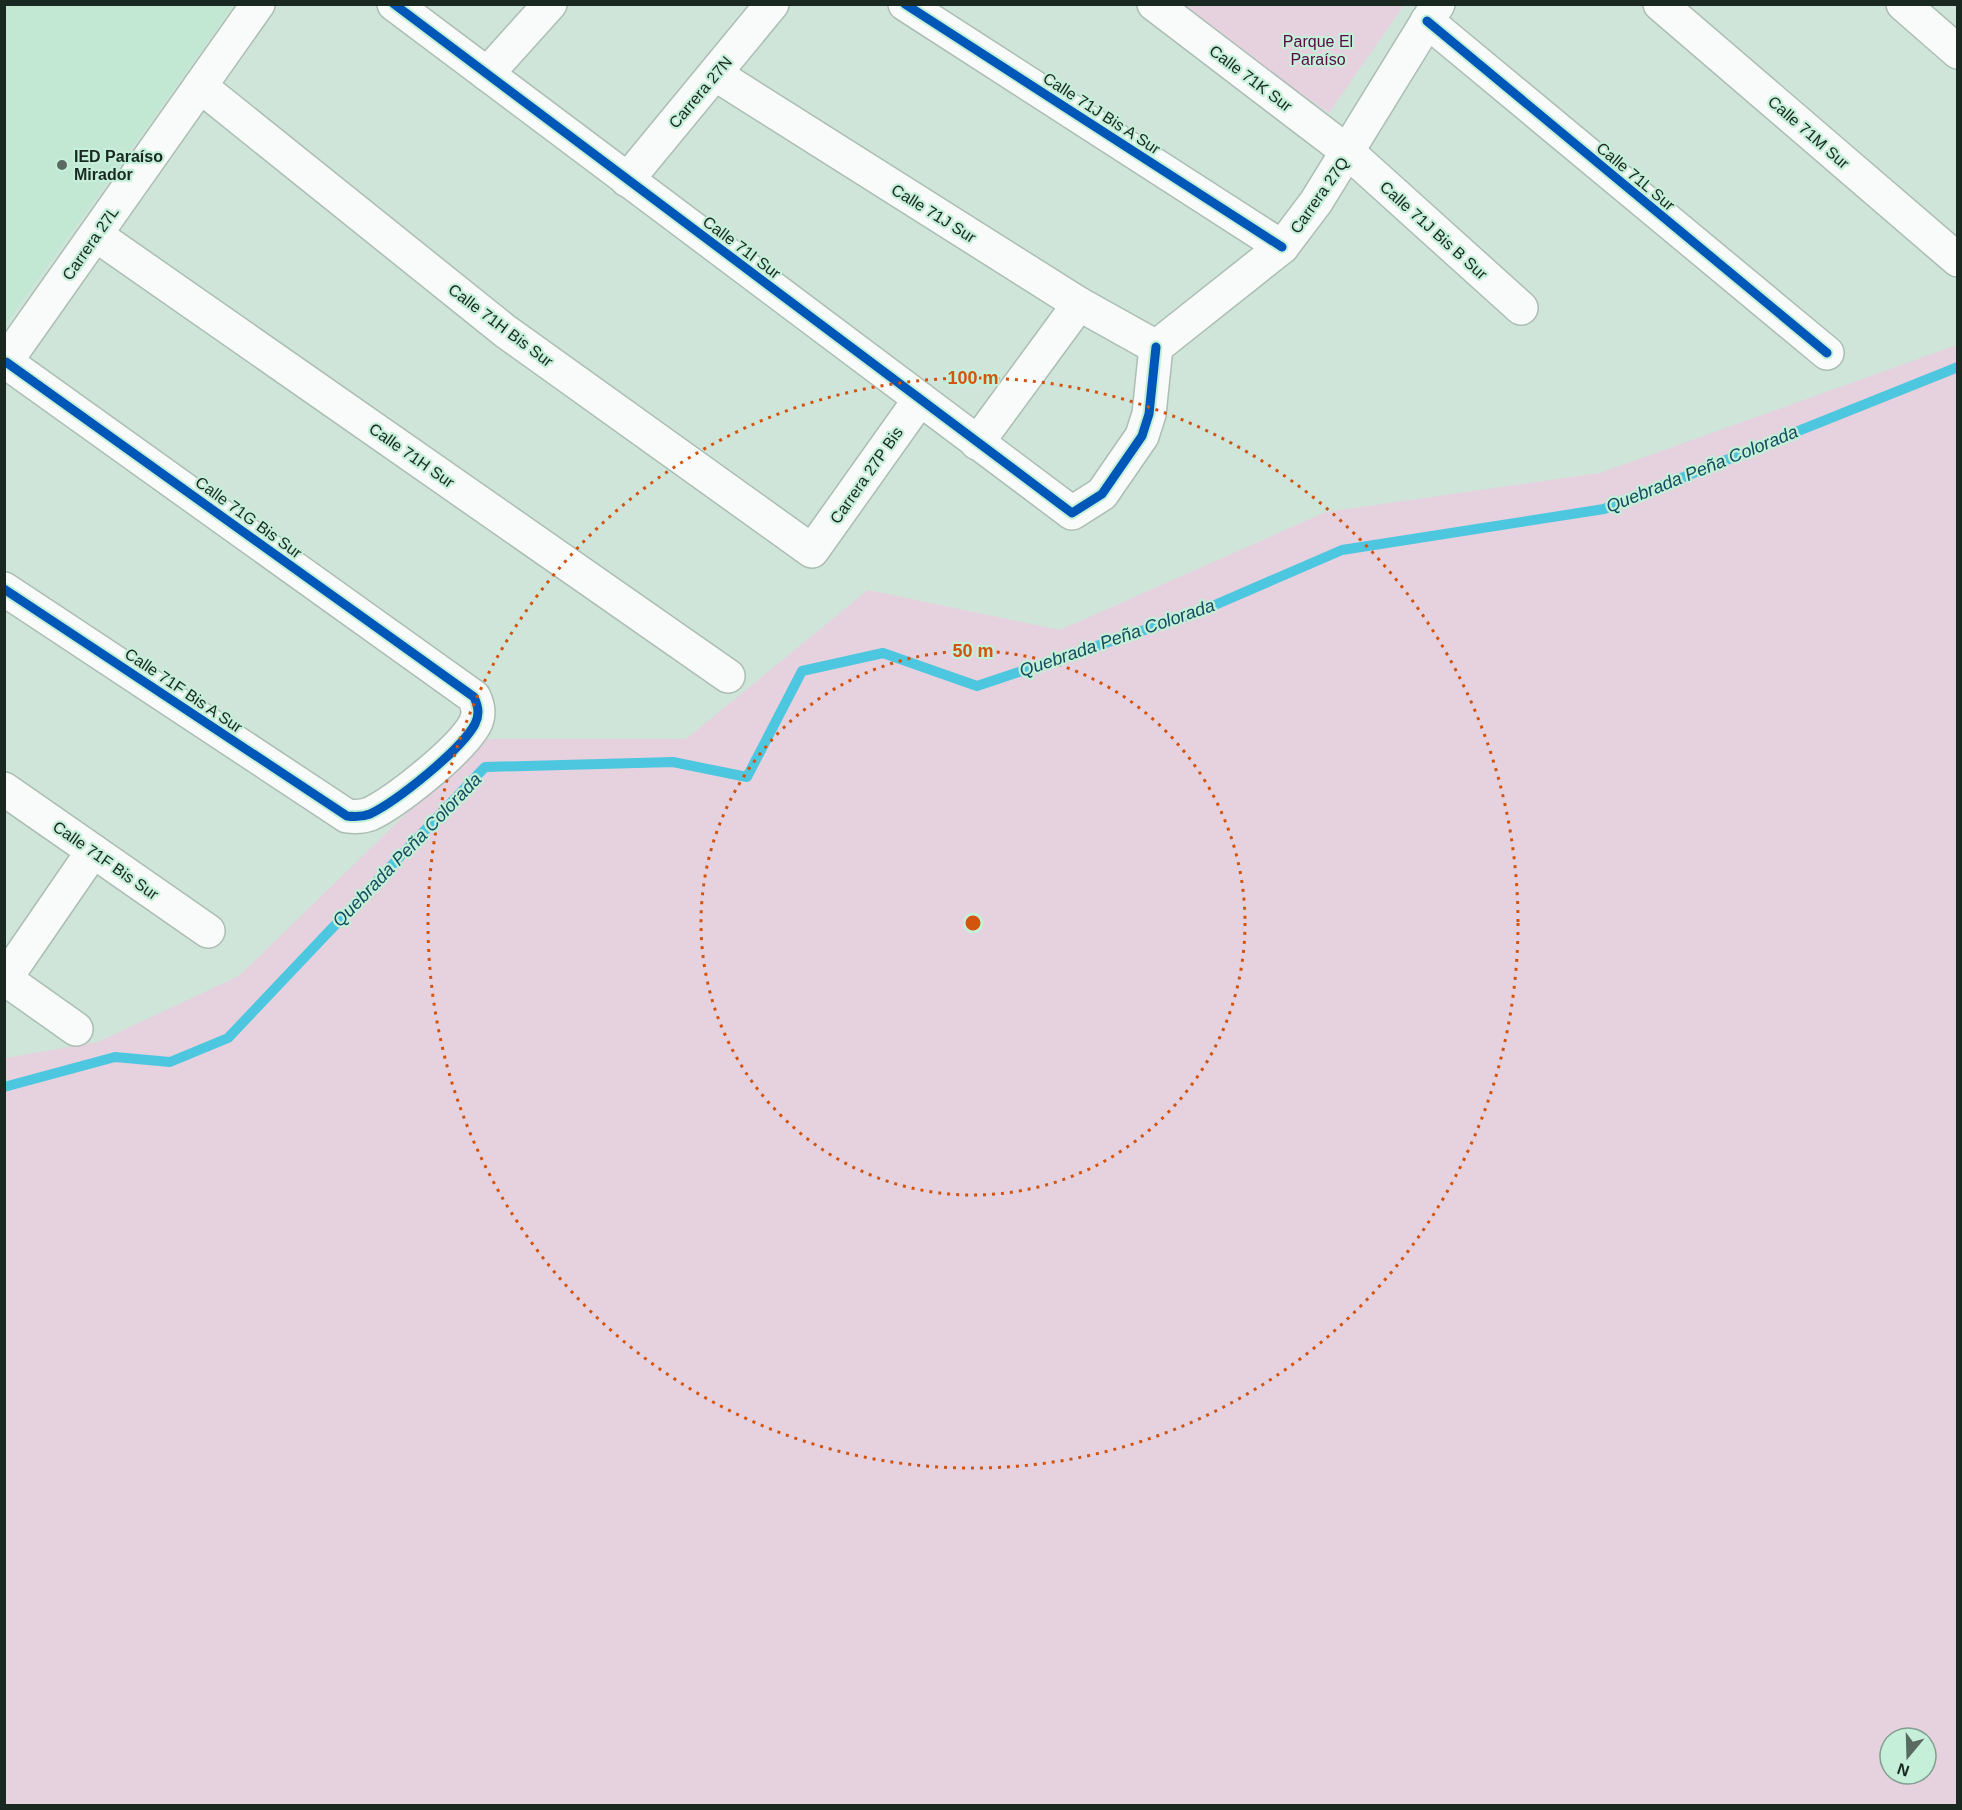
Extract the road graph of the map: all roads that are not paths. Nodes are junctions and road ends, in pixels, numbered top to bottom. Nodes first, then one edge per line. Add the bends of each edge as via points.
1 (258, 4) edge
2 (394, 4) edge
3 (550, 4) edge
4 (772, 4) edge
5 (905, 4) edge
6 (1154, 4) edge
7 (1660, 4) edge
8 (1903, 4) edge
9 (1432, 13) edge
10 (1958, 52) edge
11 (487, 74) junction
12 (715, 74) junction
13 (201, 87) junction
14 (1348, 152) junction
15 (627, 180) junction
16 (96, 235) junction
17 (1282, 247) junction
18 (1958, 260) edge
19 (1079, 304) junction
20 (1521, 308) dead end
21 (1156, 347) junction
22 (1827, 353) dead end
23 (5, 363) edge
24 (920, 399) junction
25 (977, 443) junction
26 (812, 550) joint
27 (4, 589) edge
28 (728, 676) dead end
29 (4, 789) edge
30 (347, 816) joint
31 (93, 851) junction
32 (208, 931) dead end
33 (5, 979) edge
34 (76, 1029) dead end

1 - 13 street, Carrera 27L
2 - 11 street, Calle 71I Sur
3 - 11 street
4 - 12 street, Carrera 27N
5 - 17 street, Calle 71J Bis A Sur
6 - 14 street, Calle 71K Sur
7 - 18 street, Calle 71M Sur
8 - 10 street
9 - 14 street, Carrera 27Q
9 - 22 street, Calle 71L Sur
11 - 15 street, Calle 71I Sur
12 - 15 street, Carrera 27N
12 - 19 street, Calle 71J Sur
13 - 16 street, Carrera 27L
13 - 26 street, Calle 71H Bis Sur via 505,331
14 - 17 street, Carrera 27Q
14 - 20 street, Calle 71J Bis B Sur
15 - 24 street, Calle 71I Sur
16 - 23 street, Carrera 27L
16 - 28 street, Calle 71H Sur
17 - 21 street, Carrera 27Q
19 - 21 street, Calle 71J Sur
19 - 25 street
21 - 25 street, Calle 71I Sur via 1149,414 1142,436 1102,494 1072,513
23 - 30 street, Calle 71G Bis Sur via 474,697 479,708 476,723 435,766 369,814
24 - 25 street, Calle 71I Sur
24 - 26 street, Carrera 27P Bis
27 - 30 street, Calle 71F Bis A Sur
29 - 31 street, Calle 71F Bis Sur
31 - 32 street, Calle 71F Bis Sur
31 - 33 street
33 - 34 street

